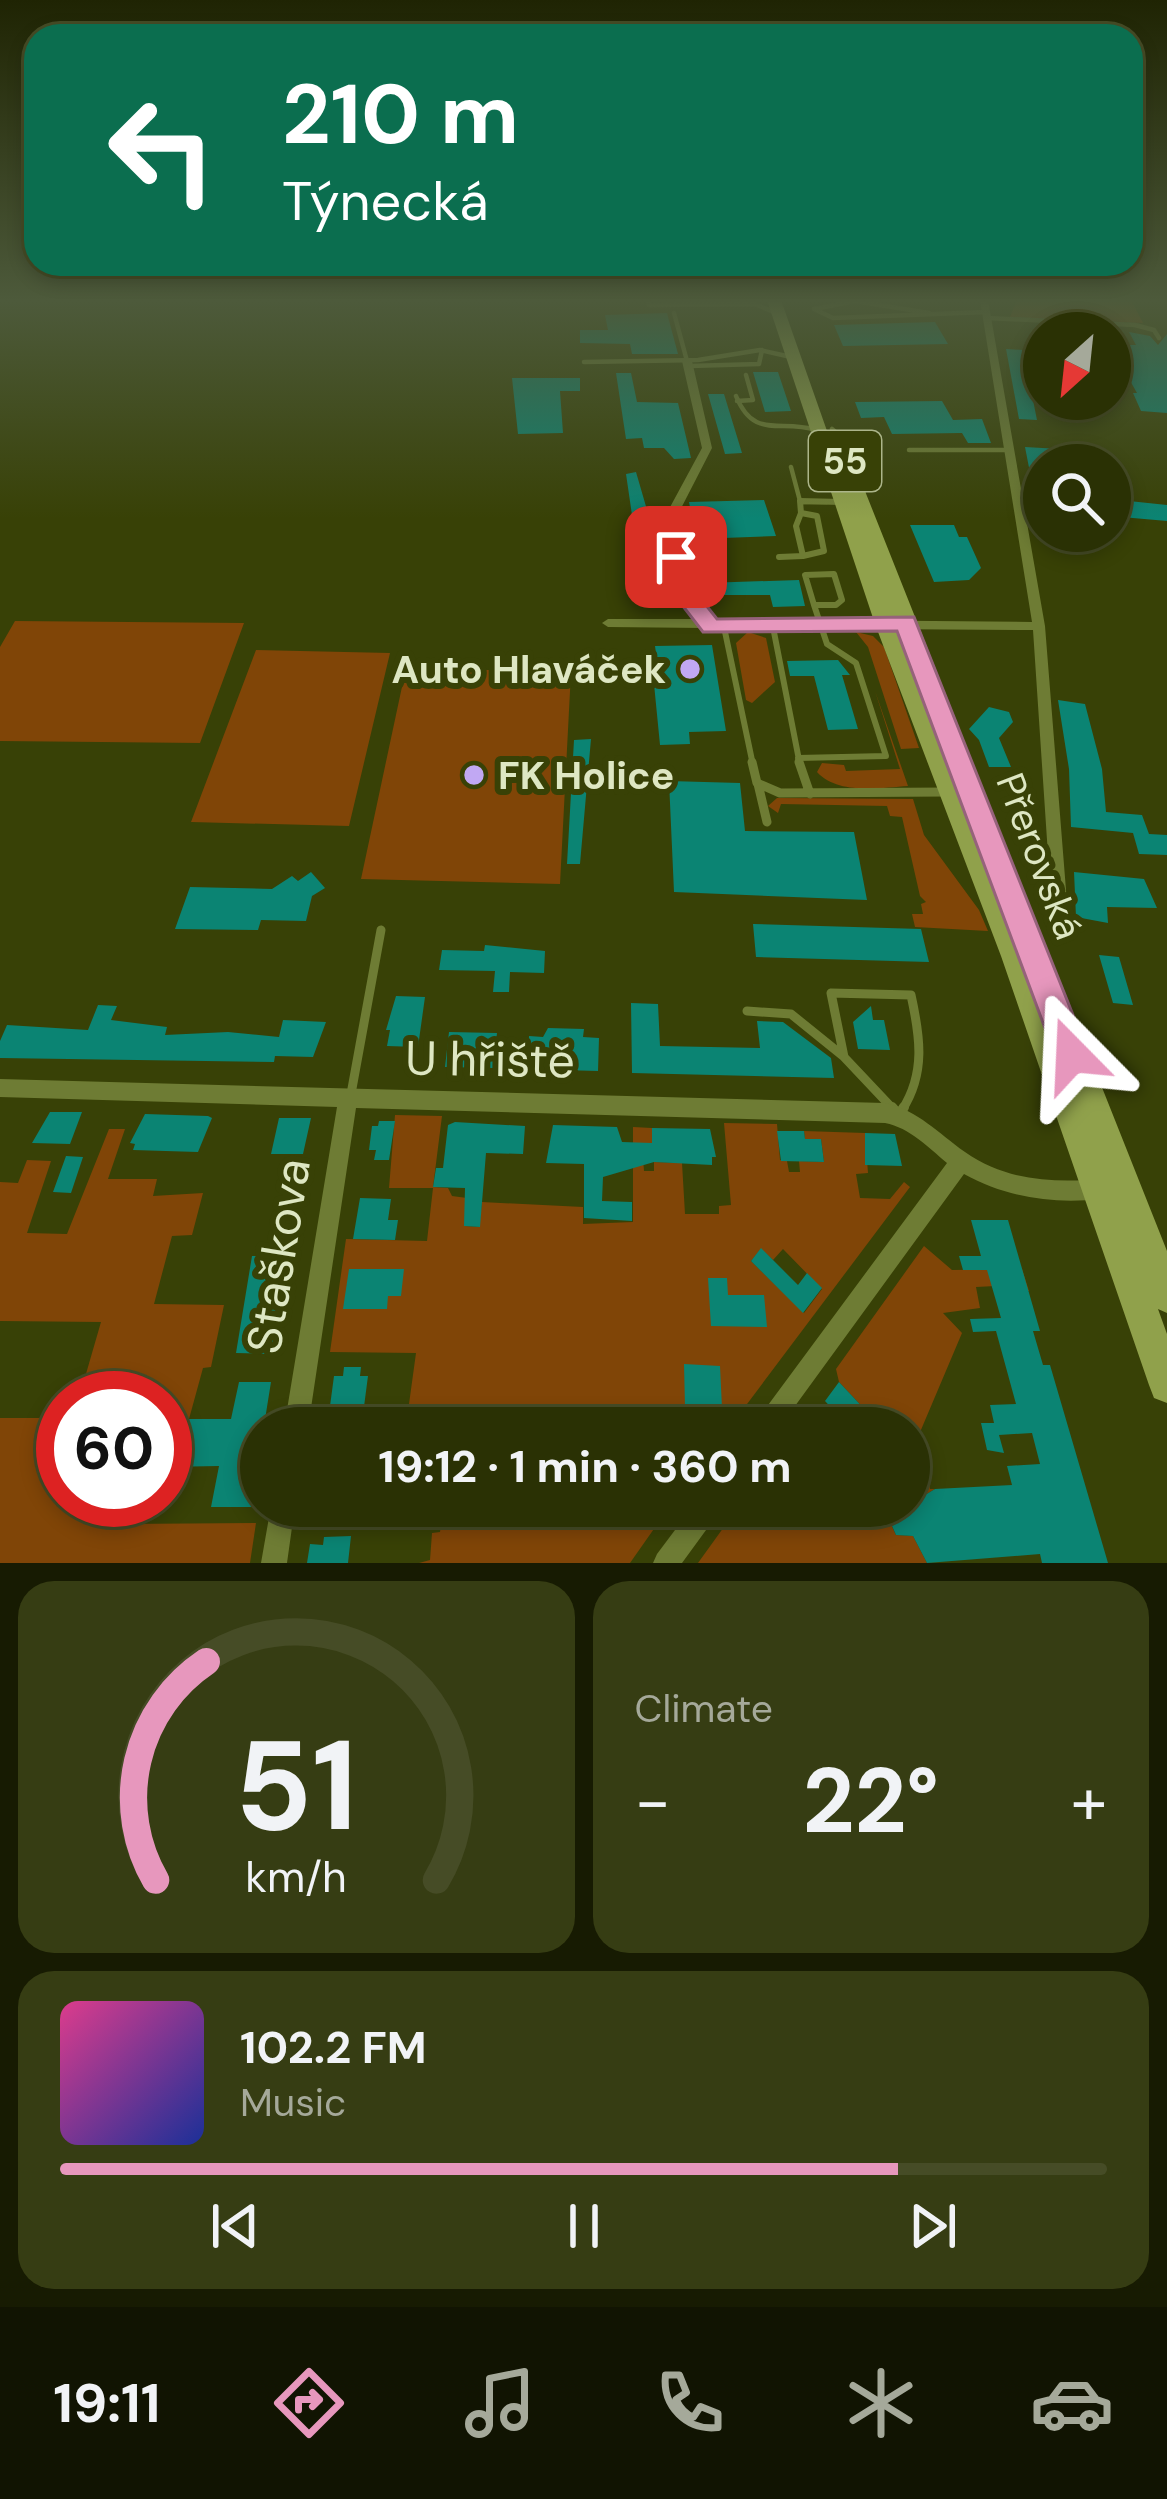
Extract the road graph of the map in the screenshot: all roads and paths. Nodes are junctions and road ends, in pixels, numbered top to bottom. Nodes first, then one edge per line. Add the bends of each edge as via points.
1 (690, 373) edge
2 (801, 373) edge
3 (803, 373) edge
4 (997, 373) edge
5 (746, 375) dead end
6 (814, 412) junction
7 (800, 424) junction
8 (759, 425) junction
9 (827, 432) junction
10 (764, 442) dead end
11 (909, 450) dead end
12 (1011, 450) junction
13 (790, 467) dead end
14 (851, 500) junction
15 (800, 501) junction
16 (801, 513) junction
17 (803, 556) junction
18 (779, 557) dead end
19 (814, 605) junction
20 (608, 623) dead end
21 (895, 623) junction
22 (773, 626) junction
23 (819, 626) junction
24 (1039, 626) junction
25 (718, 627) junction
26 (798, 758) junction
27 (758, 783) junction
28 (960, 792) junction
29 (810, 794) junction
30 (767, 823) dead end
31 (1060, 915) dead end
32 (381, 930) dead end
33 (747, 1011) dead end
34 (844, 1057) junction
35 (0, 1088) edge
36 (348, 1098) junction
37 (899, 1115) junction
38 (962, 1161) junction
39 (1111, 1189) junction
40 (1167, 1295) edge
41 (1167, 1385) edge
42 (299, 1407) edge
43 (780, 1407) edge
44 (280, 1527) edge
45 (693, 1527) edge
46 (274, 1563) edge
47 (666, 1563) edge

1 - 25 street via 707,448 668,522 683,592
2 - 6 main road, 55
3 - 9 main road, 55
4 - 12 street
5 - 8 lane via 753,400 736,399 742,418
6 - 7 lane
6 - 9 main road, 55
7 - 8 lane
7 - 9 lane
8 - 10 lane
9 - 14 main road, 55
9 - 14 lane via 868,459 871,480
11 - 12 lane
12 - 24 street
13 - 15 lane
14 - 15 lane
14 - 21 main road, 55
15 - 16 lane
16 - 17 lane
16 - 17 lane via 817,516 824,537 821,555
17 - 18 lane
19 - 19 lane via 841,604 834,574 805,574
19 - 23 lane
20 - 25 street
21 - 23 street
21 - 24 street
21 - 28 main road, Přerovská / 55
22 - 23 street
22 - 25 street
22 - 26 lane
23 - 26 lane via 827,644 856,663 886,756
24 - 31 street
25 - 27 lane
26 - 29 lane
27 - 29 lane
27 - 30 lane
28 - 29 lane
28 - 39 main road, Přerovská / 55
32 - 36 lane
33 - 34 lane via 791,1014
34 - 37 lane
34 - 37 lane via 830,993 911,995 924,1057
35 - 36 street, U hřiště
36 - 37 street, U hřiště
36 - 42 street, Staškova
37 - 38 street
38 - 39 street via 1028,1190
38 - 43 street
39 - 40 main road, Přerovská / 55
39 - 41 main road, Přerovská / 55
44 - 46 street
45 - 47 street

